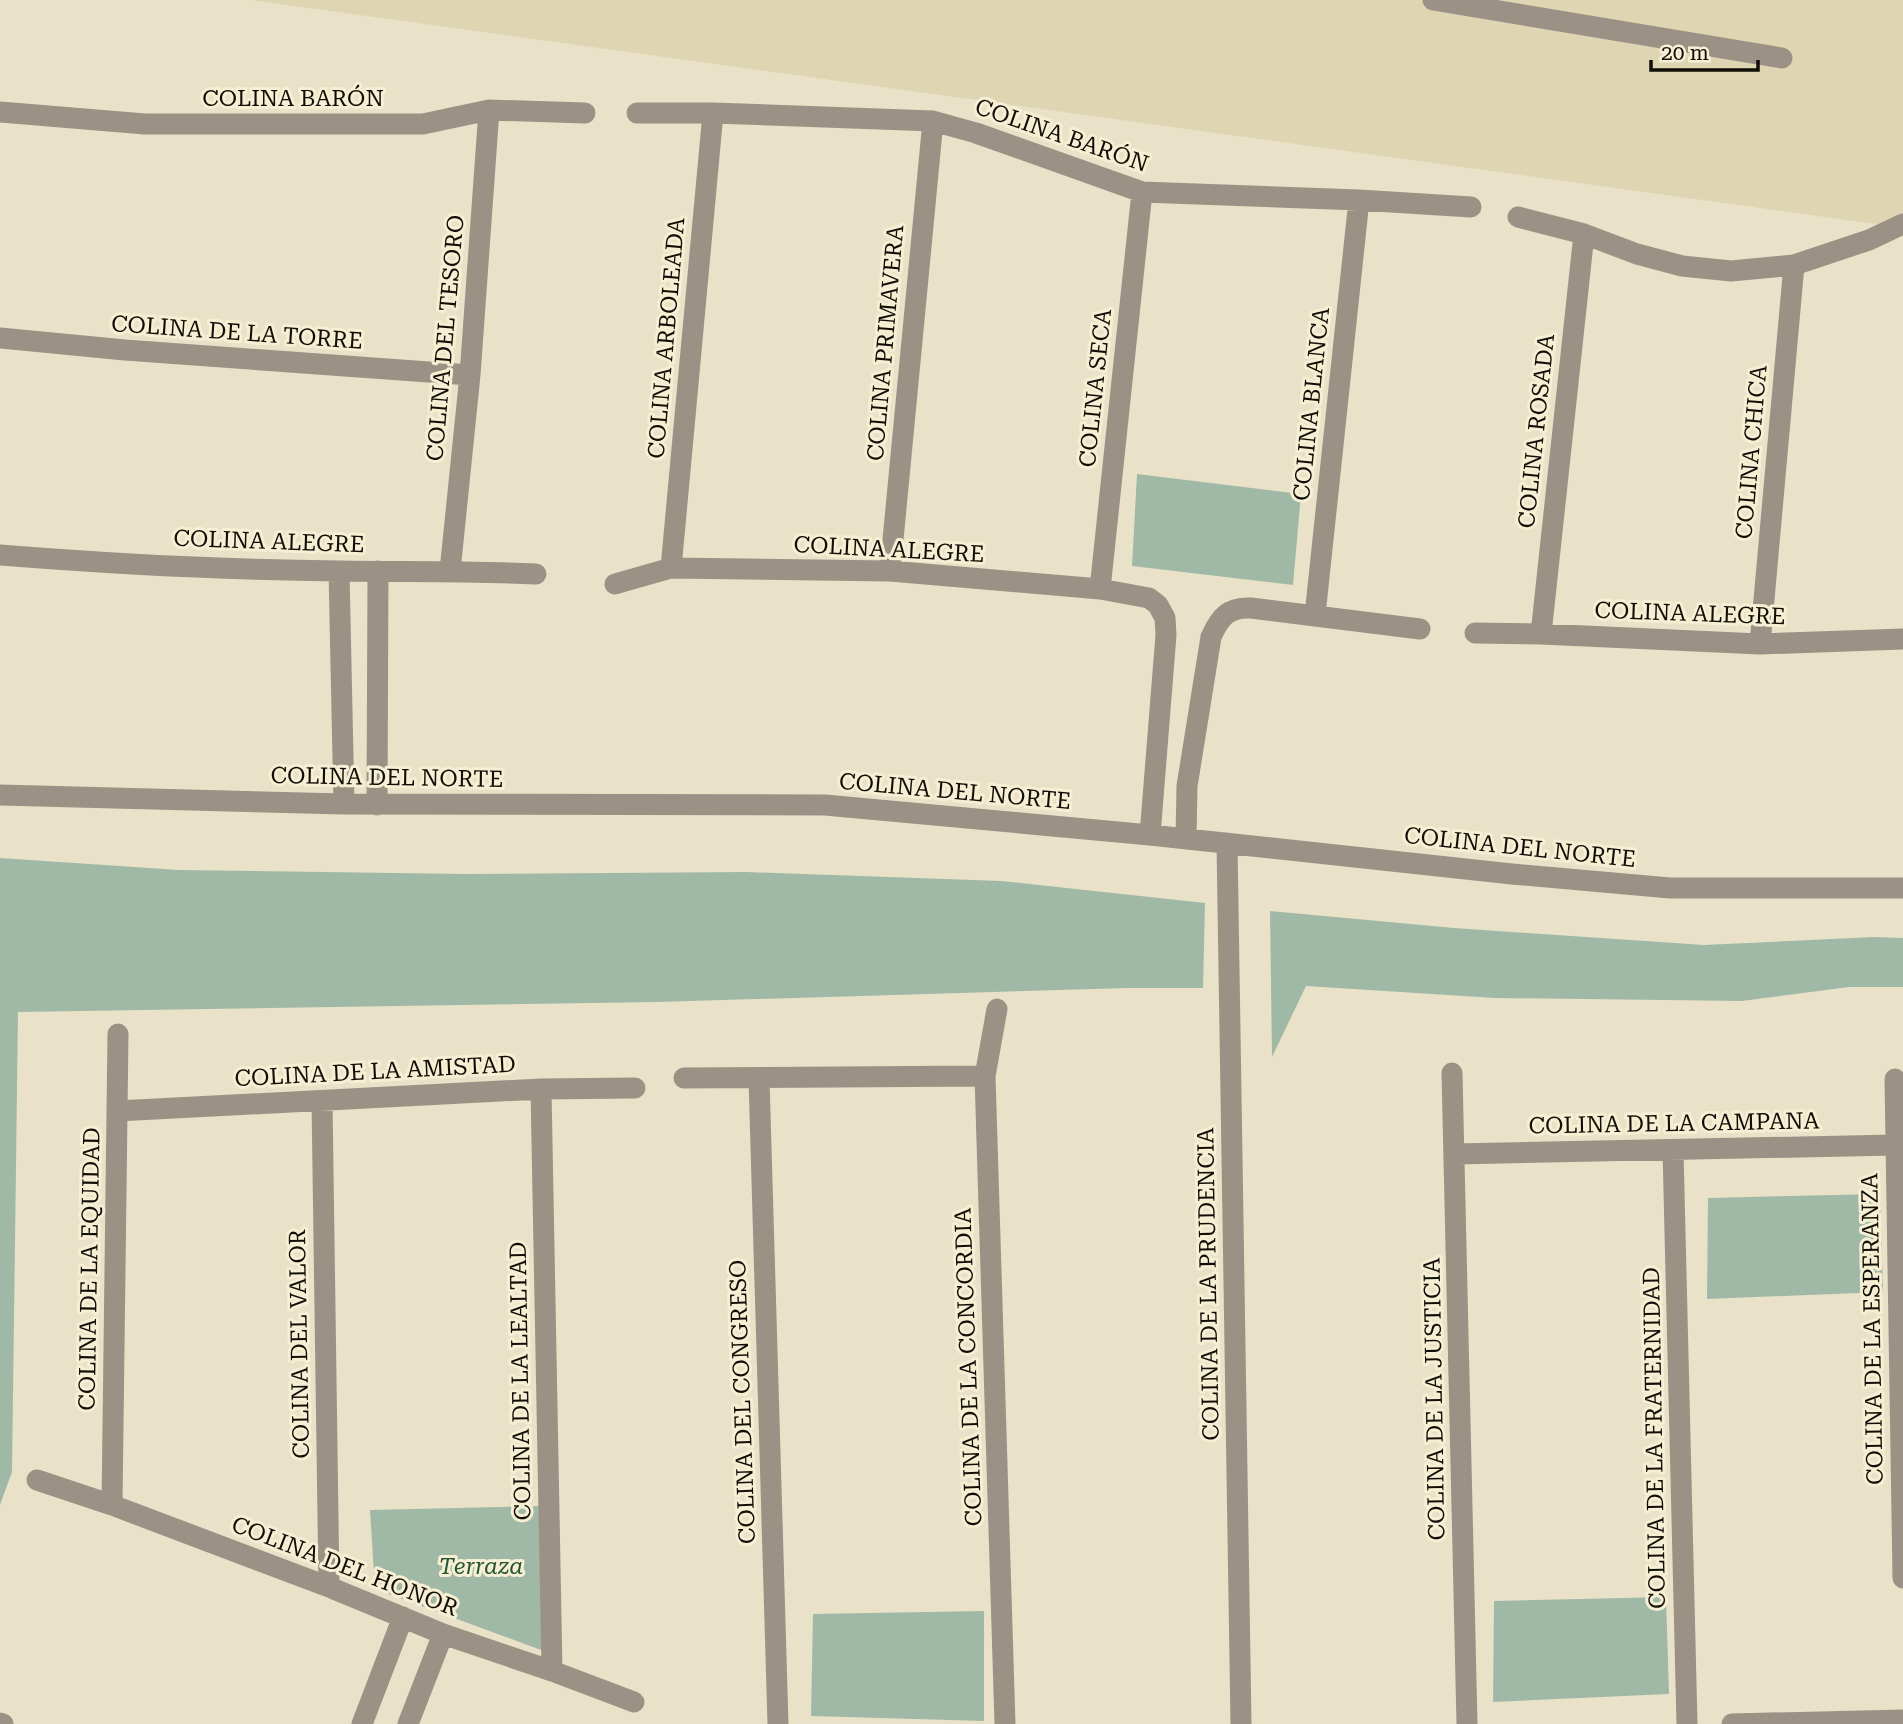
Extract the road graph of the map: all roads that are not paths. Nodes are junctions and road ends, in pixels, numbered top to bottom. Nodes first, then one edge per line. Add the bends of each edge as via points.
1 (1433, 0) edge
2 (1782, 58) dead end
3 (489, 110) junction
4 (0, 112) edge
5 (584, 113) dead end
6 (637, 113) dead end
7 (713, 113) junction
8 (933, 121) junction
9 (1142, 192) junction
10 (1359, 200) junction
11 (1471, 207) dead end
12 (1518, 217) dead end
13 (1903, 224) edge
14 (1584, 234) junction
15 (1794, 265) junction
16 (0, 338) edge
17 (470, 375) junction
18 (0, 555) edge
19 (671, 568) junction
20 (450, 570) junction
21 (339, 571) junction
22 (378, 571) junction
23 (890, 571) junction
24 (536, 574) dead end
25 (615, 584) dead end
26 (1100, 589) junction
27 (1315, 615) junction
28 (1420, 629) dead end
29 (1475, 633) dead end
30 (1542, 634) junction
31 (1903, 639) edge
32 (1760, 644) junction
33 (0, 795) edge
34 (344, 804) junction
35 (377, 805) junction
36 (1150, 835) junction
37 (1186, 839) junction
38 (1227, 843) junction
39 (1903, 888) edge
40 (997, 1009) dead end
41 (118, 1034) dead end
42 (1452, 1073) dead end
43 (985, 1076) junction
44 (684, 1078) dead end
45 (759, 1079) junction
46 (1895, 1079) dead end
47 (635, 1088) dead end
48 (541, 1089) junction
49 (322, 1101) junction
50 (117, 1111) junction
51 (1895, 1144) junction
52 (1672, 1150) junction
53 (1455, 1154) junction
54 (37, 1480) dead end
55 (112, 1505) junction
56 (1903, 1578) edge
57 (329, 1587) junction
58 (403, 1617) junction
59 (443, 1634) junction
60 (552, 1671) junction
61 (634, 1702) dead end
62 (1903, 1720) edge
63 (362, 1724) edge
64 (408, 1724) edge
65 (778, 1724) edge
66 (1005, 1724) edge
67 (1241, 1724) edge
68 (1467, 1724) edge
69 (1687, 1724) edge
70 (1732, 1724) edge

1 - 2 street
3 - 4 street, COLINA BARÓN via 423,124 145,124
3 - 5 street, COLINA BARÓN
3 - 17 street, COLINA DEL TESORO
6 - 7 street, COLINA BARÓN
7 - 8 street, COLINA BARÓN
7 - 19 street, COLINA ARBOLEADA
8 - 9 street, COLINA BARÓN
8 - 23 street, COLINA PRIMAVERA
9 - 10 street, COLINA BARÓN
9 - 26 street, COLINA SECA
10 - 11 street, COLINA BARÓN
10 - 27 street, COLINA BLANCA
12 - 14 street
13 - 15 street
14 - 15 street via 1682,266 1731,271
14 - 30 street, COLINA ROSADA
15 - 32 street, COLINA CHICA
16 - 17 street, COLINA DE LA TORRE
17 - 20 street, COLINA DEL TESORO
18 - 21 street, COLINA ALEGRE
19 - 23 street, COLINA ALEGRE
19 - 25 street, COLINA ALEGRE
20 - 22 street, COLINA ALEGRE
20 - 24 street, COLINA ALEGRE
21 - 22 street, COLINA ALEGRE
21 - 34 street
22 - 35 street
23 - 26 street, COLINA ALEGRE
26 - 36 street, COLINA ALEGRE via 1149,598 1165,618
27 - 28 street
27 - 37 street via 1251,608 1228,611 1217,622 1210,637 1187,786
29 - 30 street, COLINA ALEGRE
30 - 32 street, COLINA ALEGRE
31 - 32 street, COLINA ALEGRE
33 - 34 street, COLINA DEL NORTE
34 - 35 street, COLINA DEL NORTE
35 - 36 street, COLINA DEL NORTE via 825,805
36 - 37 street, COLINA DEL NORTE
37 - 38 street, COLINA DEL NORTE
38 - 39 street, COLINA DEL NORTE via 1671,888
38 - 67 street, COLINA DE LA PRUDENCIA
40 - 43 street, COLINA DE LA CONCORDIA
41 - 50 street, COLINA DE LA EQUIDAD
42 - 53 street, COLINA DE LA JUSTICIA
43 - 45 street
43 - 66 street, COLINA DE LA CONCORDIA
44 - 45 street
45 - 65 street, COLINA DEL CONGRESO
46 - 51 street, COLINA DE LA ESPERANZA
47 - 48 street, COLINA DE LA AMISTAD
48 - 49 street, COLINA DE LA AMISTAD
48 - 60 street, COLINA DE LA LEALTAD
49 - 50 street, COLINA DE LA AMISTAD
49 - 57 street, COLINA DEL VALOR
50 - 55 street, COLINA DE LA EQUIDAD
51 - 52 street, COLINA DE LA CAMPANA
51 - 56 street, COLINA DE LA ESPERANZA
52 - 53 street, COLINA DE LA CAMPANA
52 - 69 street, COLINA DE LA FRATERNIDAD
53 - 68 street, COLINA DE LA JUSTICIA
54 - 55 street, COLINA DEL HONOR
55 - 57 street, COLINA DEL HONOR
57 - 58 street, COLINA DEL HONOR
58 - 59 street, COLINA DEL HONOR
58 - 63 street
59 - 60 street, COLINA DEL HONOR
59 - 64 street
60 - 61 street, COLINA DEL HONOR
62 - 70 street

